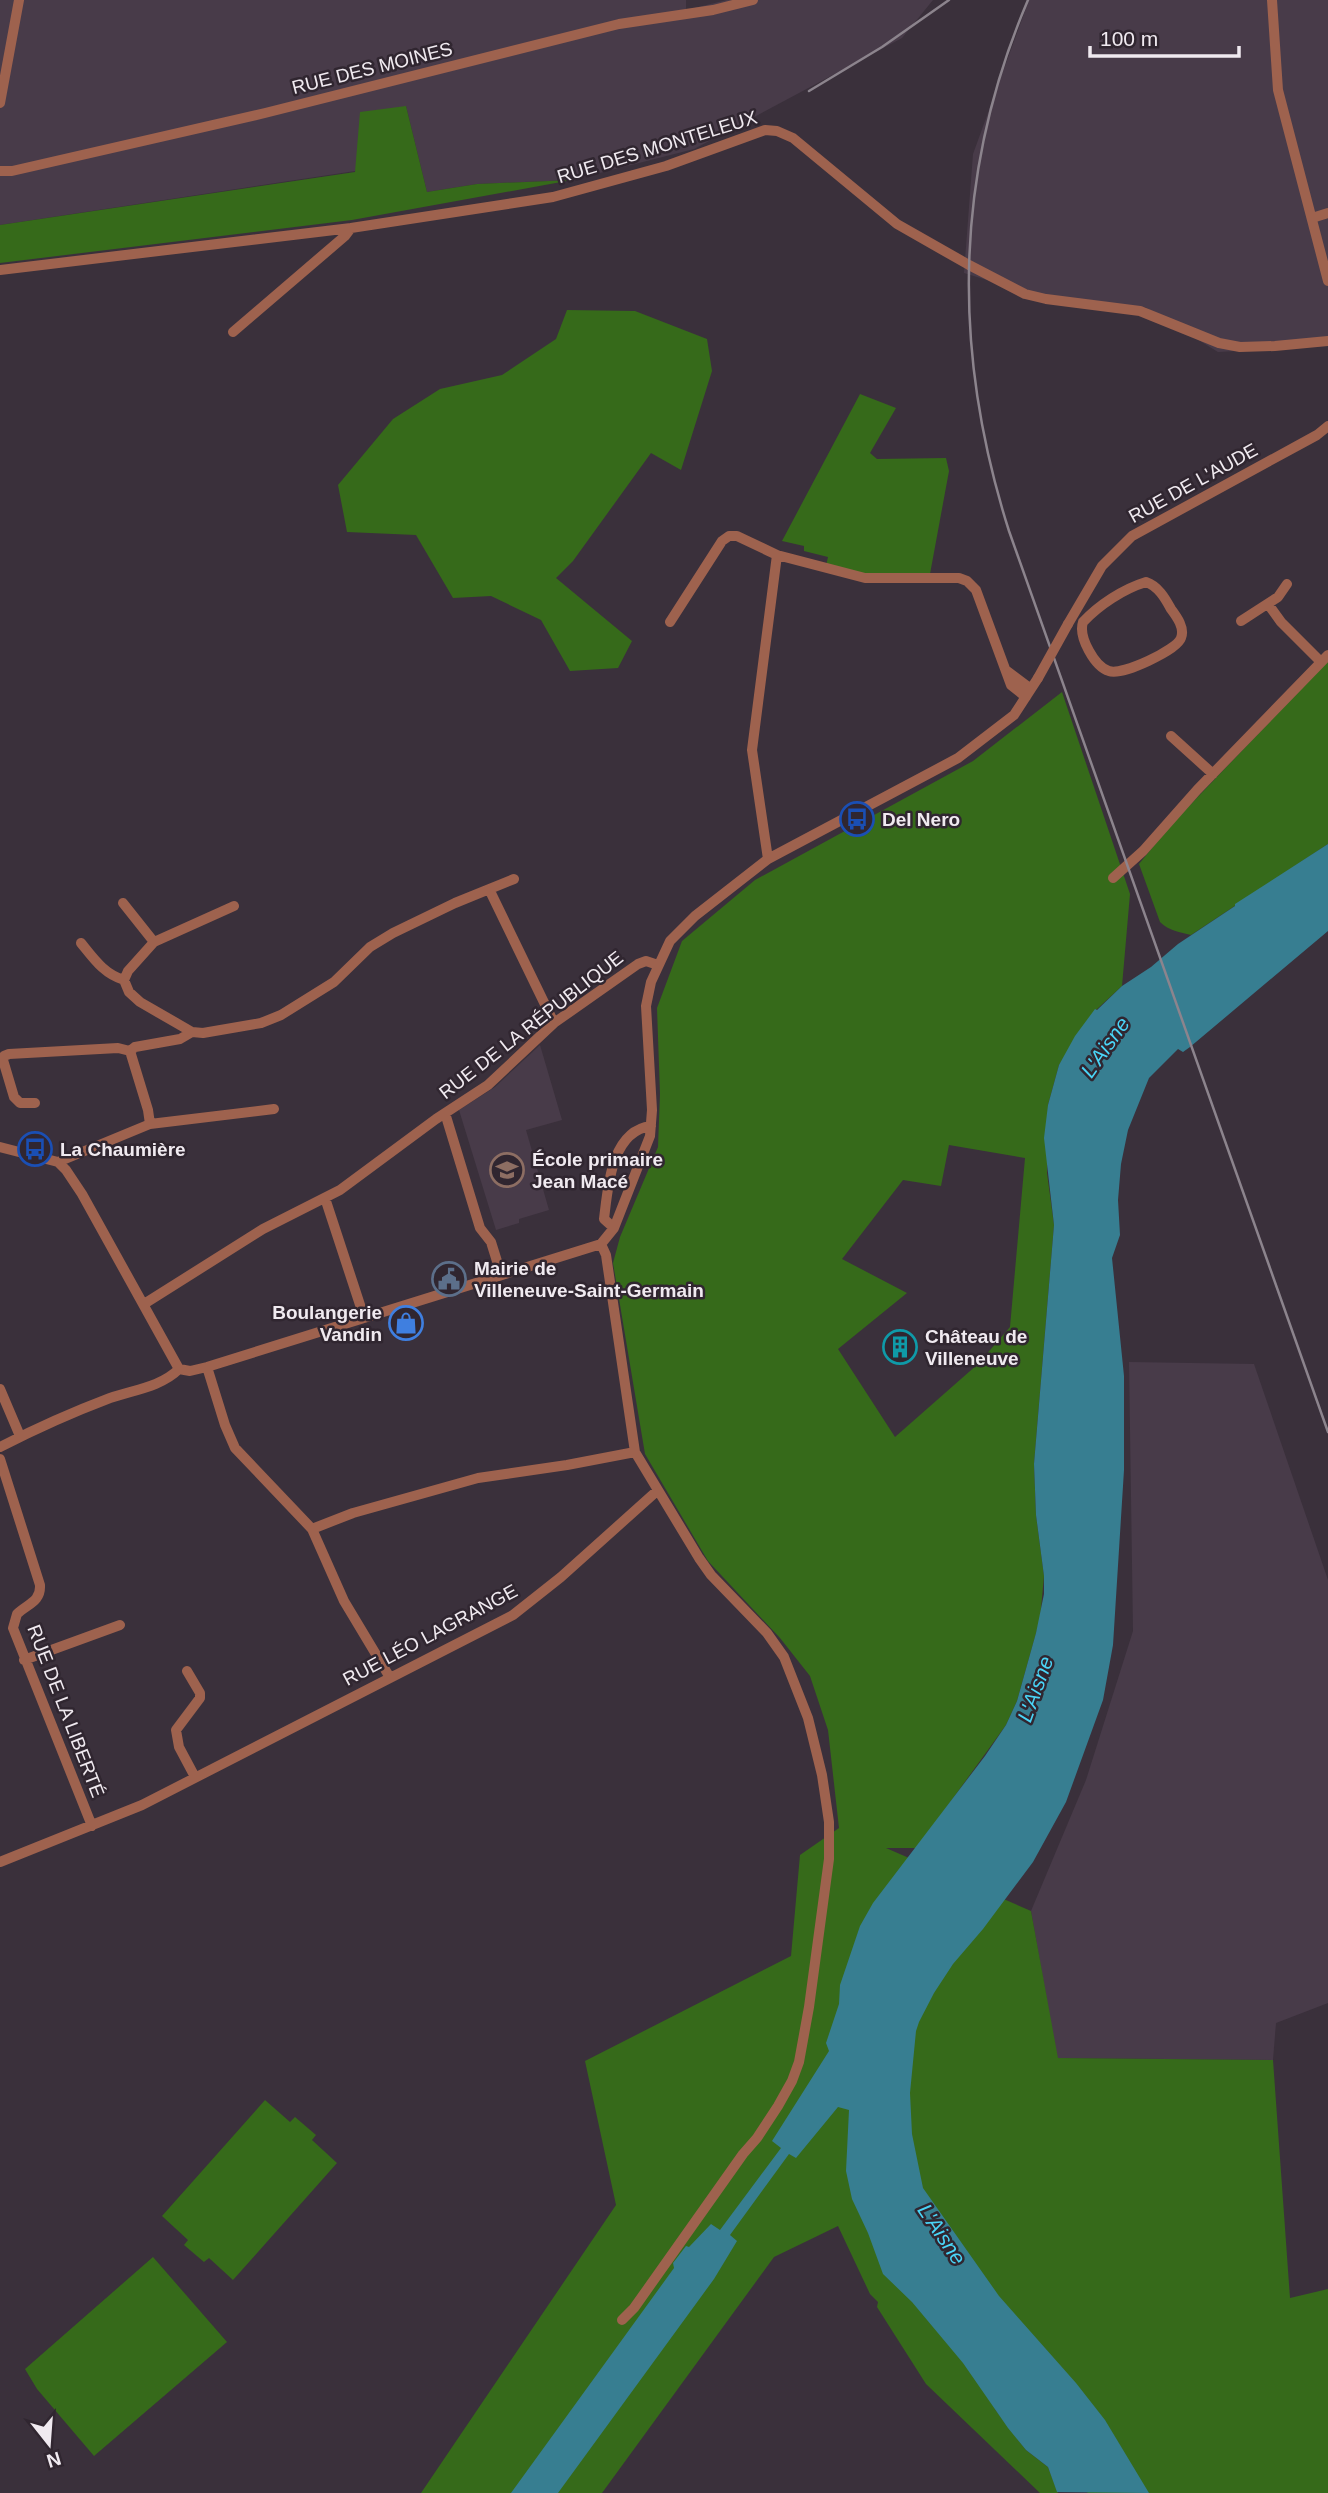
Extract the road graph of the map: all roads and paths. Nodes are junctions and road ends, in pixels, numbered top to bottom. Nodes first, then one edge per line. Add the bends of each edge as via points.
1 (19, 0) edge
2 (753, 0) edge
3 (1272, 0) edge
4 (0, 103) edge
5 (0, 171) edge
6 (1328, 213) edge
7 (1312, 218) junction
8 (351, 228) junction
9 (0, 270) edge
10 (1328, 281) edge
11 (233, 332) dead end
12 (1328, 341) edge
13 (1328, 426) edge
14 (777, 555) junction
15 (1287, 584) dead end
16 (1090, 589) junction
17 (1103, 604) junction
18 (1268, 604) junction
19 (1241, 621) dead end
20 (670, 622) dead end
21 (1325, 659) edge
22 (1029, 693) junction
23 (1171, 736) dead end
24 (1213, 774) junction
25 (768, 859) junction
26 (1113, 878) dead end
27 (514, 879) dead end
28 (489, 888) junction
29 (123, 903) dead end
30 (234, 906) dead end
31 (81, 943) dead end
32 (154, 943) junction
33 (658, 964) junction
34 (124, 981) junction
35 (554, 1023) junction
36 (192, 1032) junction
37 (130, 1051) junction
38 (36, 1103) dead end
39 (274, 1108) dead end
40 (444, 1113) junction
41 (150, 1124) junction
42 (651, 1126) junction
43 (0, 1147) edge
44 (58, 1162) junction
45 (325, 1198) junction
46 (611, 1226) junction
47 (601, 1244) junction
48 (501, 1274) junction
49 (144, 1304) junction
50 (364, 1317) junction
51 (207, 1367) junction
52 (179, 1369) junction
53 (0, 1389) edge
54 (20, 1436) junction
55 (0, 1447) edge
56 (635, 1452) junction
57 (0, 1459) edge
58 (659, 1490) junction
59 (312, 1529) junction
60 (120, 1625) dead end
61 (24, 1660) junction
62 (187, 1671) dead end
63 (390, 1676) junction
64 (195, 1777) junction
65 (92, 1826) junction
66 (0, 1862) edge
67 (622, 2320) dead end

1 - 4 street
2 - 5 street, RUE DES MOINES via 619,24 239,119
3 - 7 street via 1278,90
6 - 7 street
7 - 10 street
8 - 9 street
8 - 11 street
8 - 12 street, RUE DES MONTELEUX via 553,197 666,166 765,130 777,131 793,138 897,224 1025,293 1140,311 1240,347
13 - 16 street, RUE DE L'AUDE via 1132,537 1102,566
14 - 20 street via 737,536 725,537
14 - 22 street via 865,579 946,576 967,581 978,594 1011,685
14 - 25 street via 752,750
15 - 18 street
16 - 17 street
16 - 22 street, RUE DE L'AUDE, bridge
17 - 17 street via 1081,628 1086,645 1109,671 1135,666 1175,648 1181,640 1179,621 1154,585 1136,585
18 - 19 street
18 - 21 street via 1281,622
21 - 24 street
22 - 25 street, RUE DE L'AUDE via 1014,715 958,758
23 - 24 street
24 - 26 street
25 - 33 street, RUE DE L'AUDE via 695,916 670,941
27 - 28 street
28 - 35 street
28 - 36 street via 393,933 370,947 334,982 281,1014 261,1023
29 - 32 street
30 - 32 street
31 - 34 street via 103,970
32 - 34 street
33 - 35 street, RUE DE LA RÉPUBLIQUE via 638,964
33 - 42 street, RUE DE L'AUDE via 646,1006
34 - 36 street via 140,1002
35 - 40 street, RUE DE LA RÉPUBLIQUE via 488,1085
36 - 37 street
37 - 38 street via 4,1056 14,1097 20,1103
37 - 41 street
39 - 41 street
40 - 45 street, RUE DE LA RÉPUBLIQUE
40 - 48 street via 480,1228 491,1242
41 - 44 street
42 - 46 street, RUE DE L'AUDE via 645,1152
42 - 46 street via 641,1127 626,1140 611,1171 604,1219
43 - 44 street
44 - 49 street via 82,1194
45 - 49 street, RUE DE LA RÉPUBLIQUE via 263,1229
45 - 50 street
46 - 47 street, RUE DE L'AUDE
47 - 48 street
47 - 56 street
48 - 50 street
49 - 52 street
50 - 51 street
51 - 52 street
51 - 59 street via 235,1448
52 - 54 street via 164,1381
53 - 54 street
54 - 55 street
56 - 58 street
56 - 59 street via 478,1478
57 - 61 street, RUE DE LA LIBERTÉ via 41,1592 13,1622
58 - 63 street, RUE LÉO LAGRANGE via 513,1615
58 - 67 street via 711,1575 784,1657 808,1718 822,1774 829,1859 809,2007 792,2081 757,2138
59 - 63 street via 340,1593
60 - 61 street
61 - 65 street, RUE DE LA LIBERTÉ
62 - 64 street via 200,1698 179,1724 177,1737
63 - 64 street, RUE LÉO LAGRANGE
64 - 65 street, RUE LÉO LAGRANGE
65 - 66 street, RUE LÉO LAGRANGE

